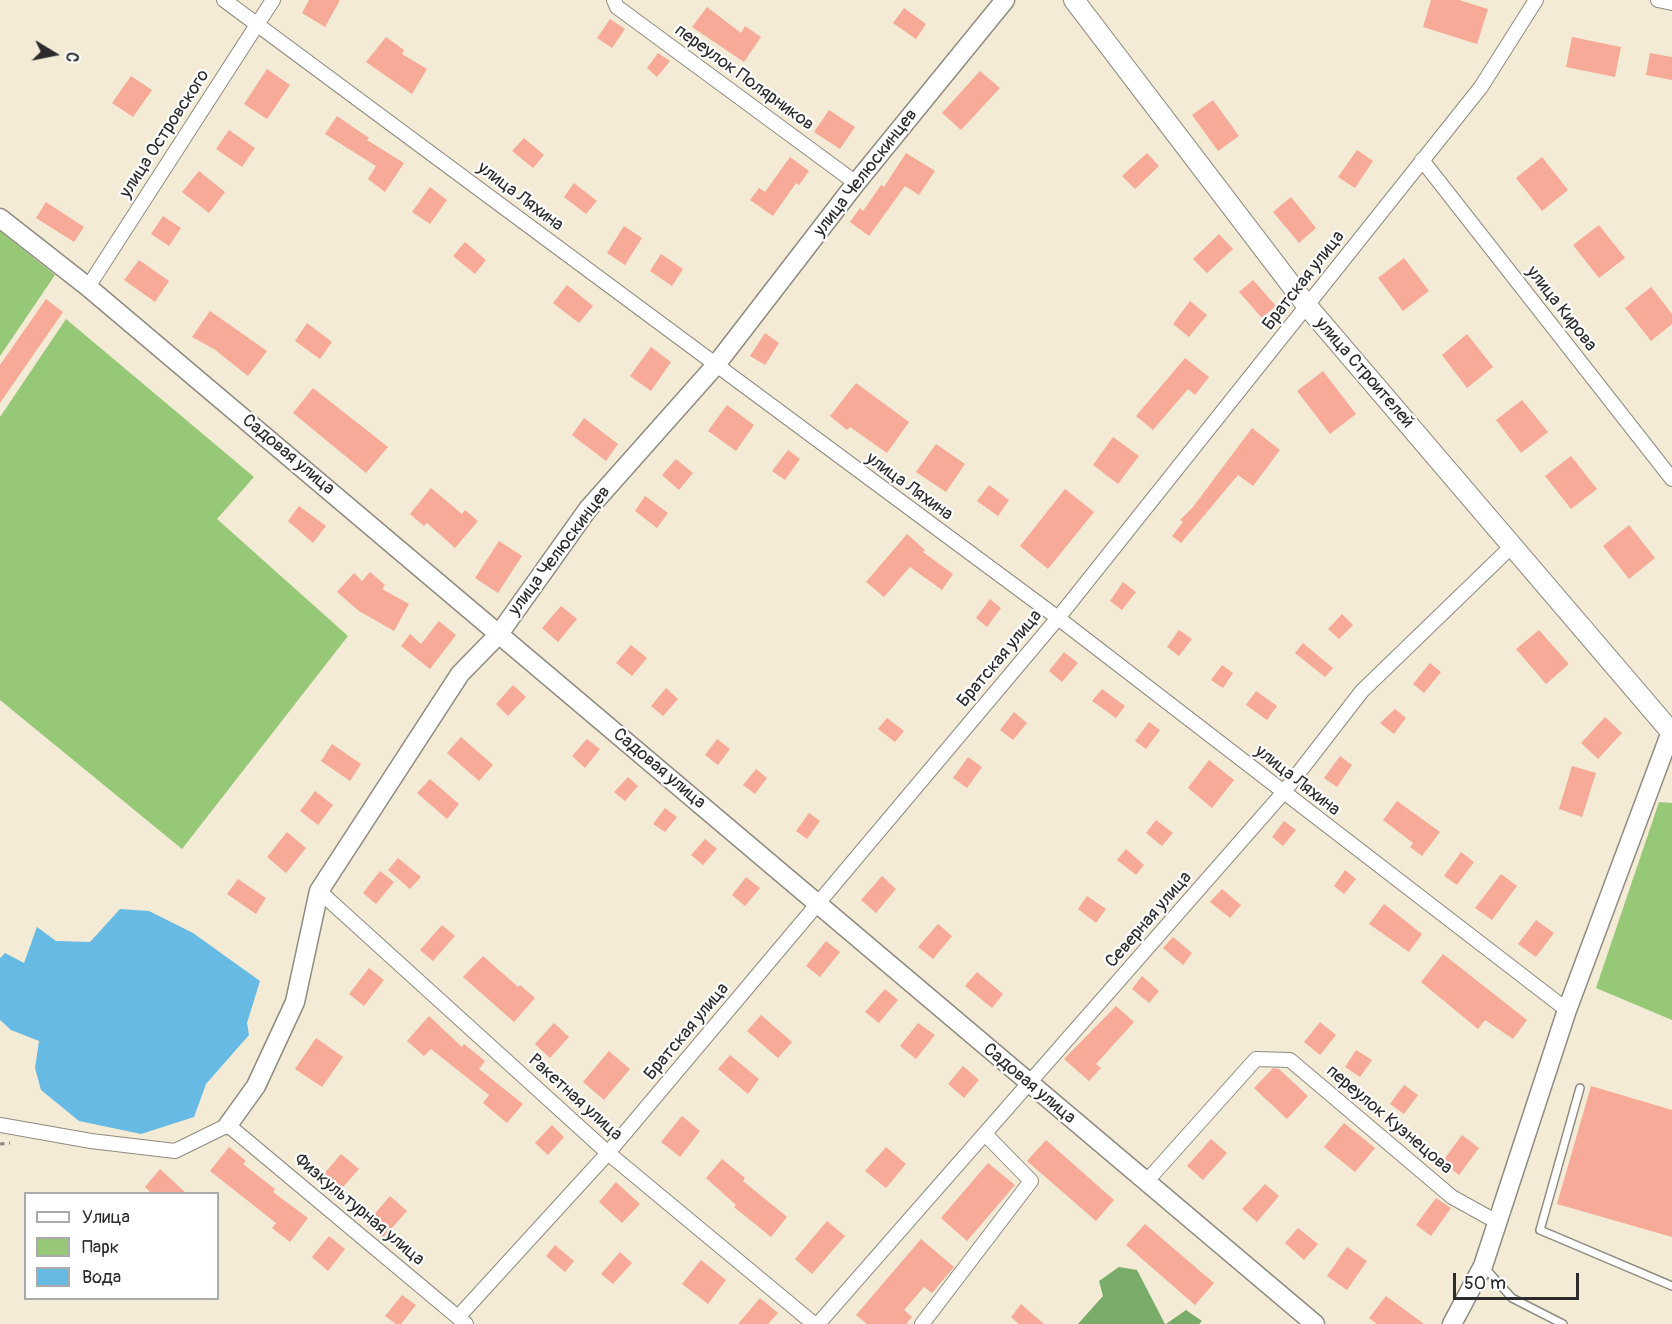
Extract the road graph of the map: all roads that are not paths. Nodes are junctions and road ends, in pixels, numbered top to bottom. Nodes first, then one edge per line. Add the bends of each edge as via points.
1 (224, 0) edge
2 (273, 0) edge
3 (614, 0) edge
4 (1005, 0) edge
5 (1074, 0) edge
6 (1536, 0) edge
7 (1658, 0) edge
8 (1672, 3) edge
9 (258, 23) junction
10 (1422, 160) junction
11 (856, 183) junction
12 (0, 218) edge
13 (88, 287) junction
14 (1308, 307) junction
15 (715, 366) junction
16 (1672, 479) edge
17 (1512, 546) junction
18 (1058, 618) junction
19 (499, 634) junction
20 (1672, 731) edge
21 (1282, 793) junction
22 (319, 891) junction
23 (819, 904) junction
24 (1567, 1010) junction
25 (1030, 1085) junction
26 (1580, 1088) dead end
27 (0, 1125) edge
28 (228, 1125) junction
29 (986, 1135) junction
30 (608, 1153) junction
31 (1146, 1182) junction
32 (1497, 1222) junction
33 (1483, 1266) junction
34 (1672, 1286) edge
35 (462, 1320) edge
36 (814, 1324) edge
37 (818, 1324) edge
38 (922, 1324) edge
39 (1315, 1324) edge
40 (1452, 1324) edge
41 (1563, 1324) edge

1 - 9 street, улица Ляхина
2 - 9 street, улица Островского
3 - 11 street, переулок Полярников via 617,7
4 - 11 street, улица Челюскинцев
5 - 14 main road, улица Строителей
6 - 10 street, Братская улица via 1481,87
7 - 8 street
9 - 13 street, улица Островского
9 - 15 street, улица Ляхина
10 - 14 street, Братская улица
10 - 16 street, улица Кирова
11 - 15 street, улица Челюскинцев
12 - 13 street, Садовая улица
13 - 19 street, Садовая улица
14 - 17 main road, улица Строителей
14 - 18 street, Братская улица
15 - 18 street, улица Ляхина
15 - 19 street, улица Челюскинцев via 588,508
17 - 20 main road, улица Строителей
17 - 21 street, Северная улица via 1362,691
18 - 21 street, улица Ляхина
18 - 23 street, Братская улица
19 - 22 street, улица Челюскинцев via 460,674
19 - 23 street, Садовая улица
20 - 24 street
21 - 24 street, улица Ляхина
21 - 25 street, Северная улица
22 - 28 street, улица Челюскинцев via 295,1002 256,1086
22 - 30 street, Ракетная улица
23 - 25 street, Садовая улица
23 - 30 street, Братская улица
24 - 32 street
25 - 29 street, Северная улица
25 - 31 street, Садовая улица
26 - 34 lane via 1540,1230
27 - 28 street via 175,1151
28 - 35 street, Физкультурная улица
29 - 37 street, Северная улица
29 - 38 street via 1031,1181
30 - 35 street, Братская улица
30 - 36 street, Ракетная улица
31 - 32 street, переулок Кузнецова via 1256,1059 1290,1060 1452,1197
31 - 39 street, Садовая улица
32 - 33 street
33 - 40 street
33 - 41 lane via 1512,1298

